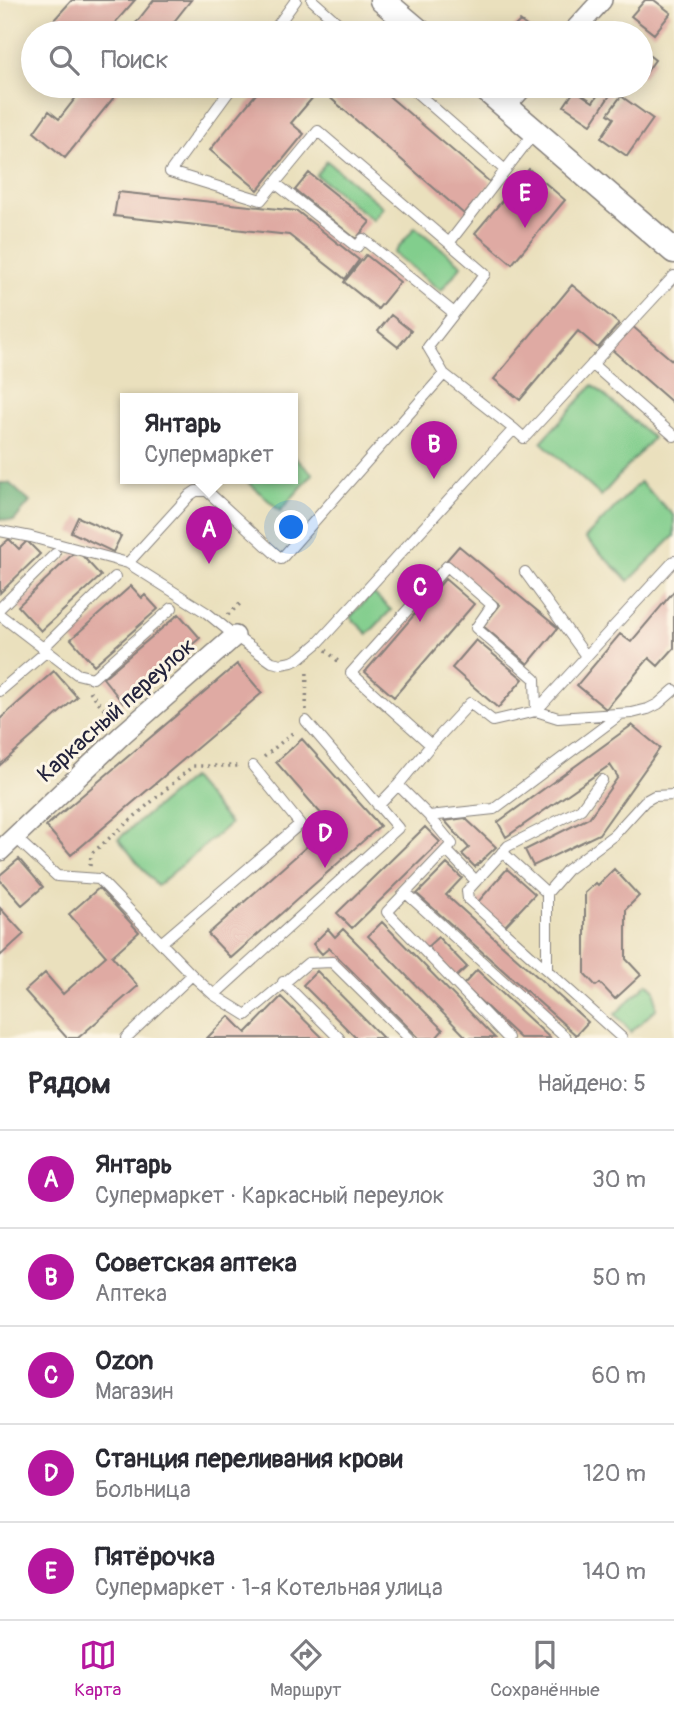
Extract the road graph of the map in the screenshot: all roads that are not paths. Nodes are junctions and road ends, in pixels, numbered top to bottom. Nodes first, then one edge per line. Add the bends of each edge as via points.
1 (296, 0) edge
2 (312, 0) edge
3 (382, 0) edge
4 (602, 0) edge
5 (281, 21) edge
6 (336, 21) edge
7 (407, 21) edge
8 (583, 21) edge
9 (224, 98) edge
10 (423, 98) edge
11 (496, 98) edge
12 (513, 98) edge
13 (506, 106) junction
14 (535, 131) junction
15 (505, 170) junction
16 (275, 183) junction
17 (449, 243) junction
18 (674, 251) edge
19 (674, 276) edge
20 (454, 313) junction
21 (592, 365) junction
22 (444, 374) junction
23 (514, 429) junction
24 (674, 436) edge
25 (0, 531) edge
26 (55, 554) dead end
27 (674, 561) edge
28 (128, 563) junction
29 (525, 572) dead end
30 (116, 577) dead end
31 (0, 608) edge
32 (172, 608) dead end
33 (0, 615) edge
34 (228, 629) junction
35 (45, 649) junction
36 (586, 656) junction
37 (674, 690) edge
38 (0, 691) edge
39 (536, 711) junction
40 (622, 714) junction
41 (306, 721) road end
42 (430, 745) junction
43 (253, 766) road end
44 (602, 780) dead end
45 (398, 785) junction
46 (674, 795) edge
47 (378, 806) junction
48 (429, 816) junction
49 (15, 836) junction
50 (446, 850) junction
51 (0, 851) edge
52 (502, 852) junction
53 (476, 881) junction
54 (547, 892) junction
55 (405, 893) junction
56 (161, 943) junction
57 (547, 970) junction
58 (192, 975) junction
59 (283, 982) junction
60 (214, 995) junction
61 (126, 1038) edge
62 (339, 1038) edge
63 (409, 1038) edge
64 (508, 1038) edge
65 (566, 1038) edge
66 (622, 1038) edge

1 - 5 lane
2 - 6 lane
3 - 7 street
4 - 8 street
9 - 16 lane via 170,172 261,200
10 - 15 lane
11 - 13 street
12 - 13 street
13 - 14 street
14 - 15 lane
14 - 18 street
15 - 17 lane
16 - 17 lane via 318,131
16 - 20 lane via 357,247 363,239
17 - 20 lane via 485,274
19 - 21 lane
20 - 22 lane via 428,347
21 - 23 lane via 524,438
21 - 24 lane
22 - 23 lane
22 - 28 lane via 281,559 207,491 196,491
23 - 34 lane via 307,653 292,663 272,662
25 - 28 lane
26 - 31 lane
27 - 36 lane
28 - 34 lane
29 - 36 lane
30 - 35 lane
32 - 35 lane via 93,678 77,674
33 - 35 lane
34 - 49 street, Каркасный переулок
35 - 38 lane
36 - 39 lane
37 - 40 lane via 649,709
39 - 40 lane via 558,718
39 - 42 lane via 493,721 470,704
39 - 42 lane via 535,679 476,628 492,605 447,566 351,673
40 - 48 lane via 494,809
41 - 47 lane
42 - 45 lane
43 - 56 lane via 300,824
44 - 52 lane via 581,809
45 - 47 lane
45 - 48 lane
46 - 54 lane via 645,801 614,835 567,870
47 - 60 lane via 398,828
48 - 50 lane via 452,844
49 - 51 street, Каркасный переулок
49 - 56 lane via 57,876 99,879
50 - 53 lane
50 - 55 lane
52 - 53 lane
52 - 54 lane
53 - 57 lane via 467,891 468,899
54 - 57 lane
55 - 64 lane via 387,912
55 - 65 lane
56 - 58 lane
57 - 66 lane
58 - 60 lane
58 - 61 lane
59 - 60 lane via 246,1015
59 - 62 lane
59 - 63 lane via 308,964 332,962

